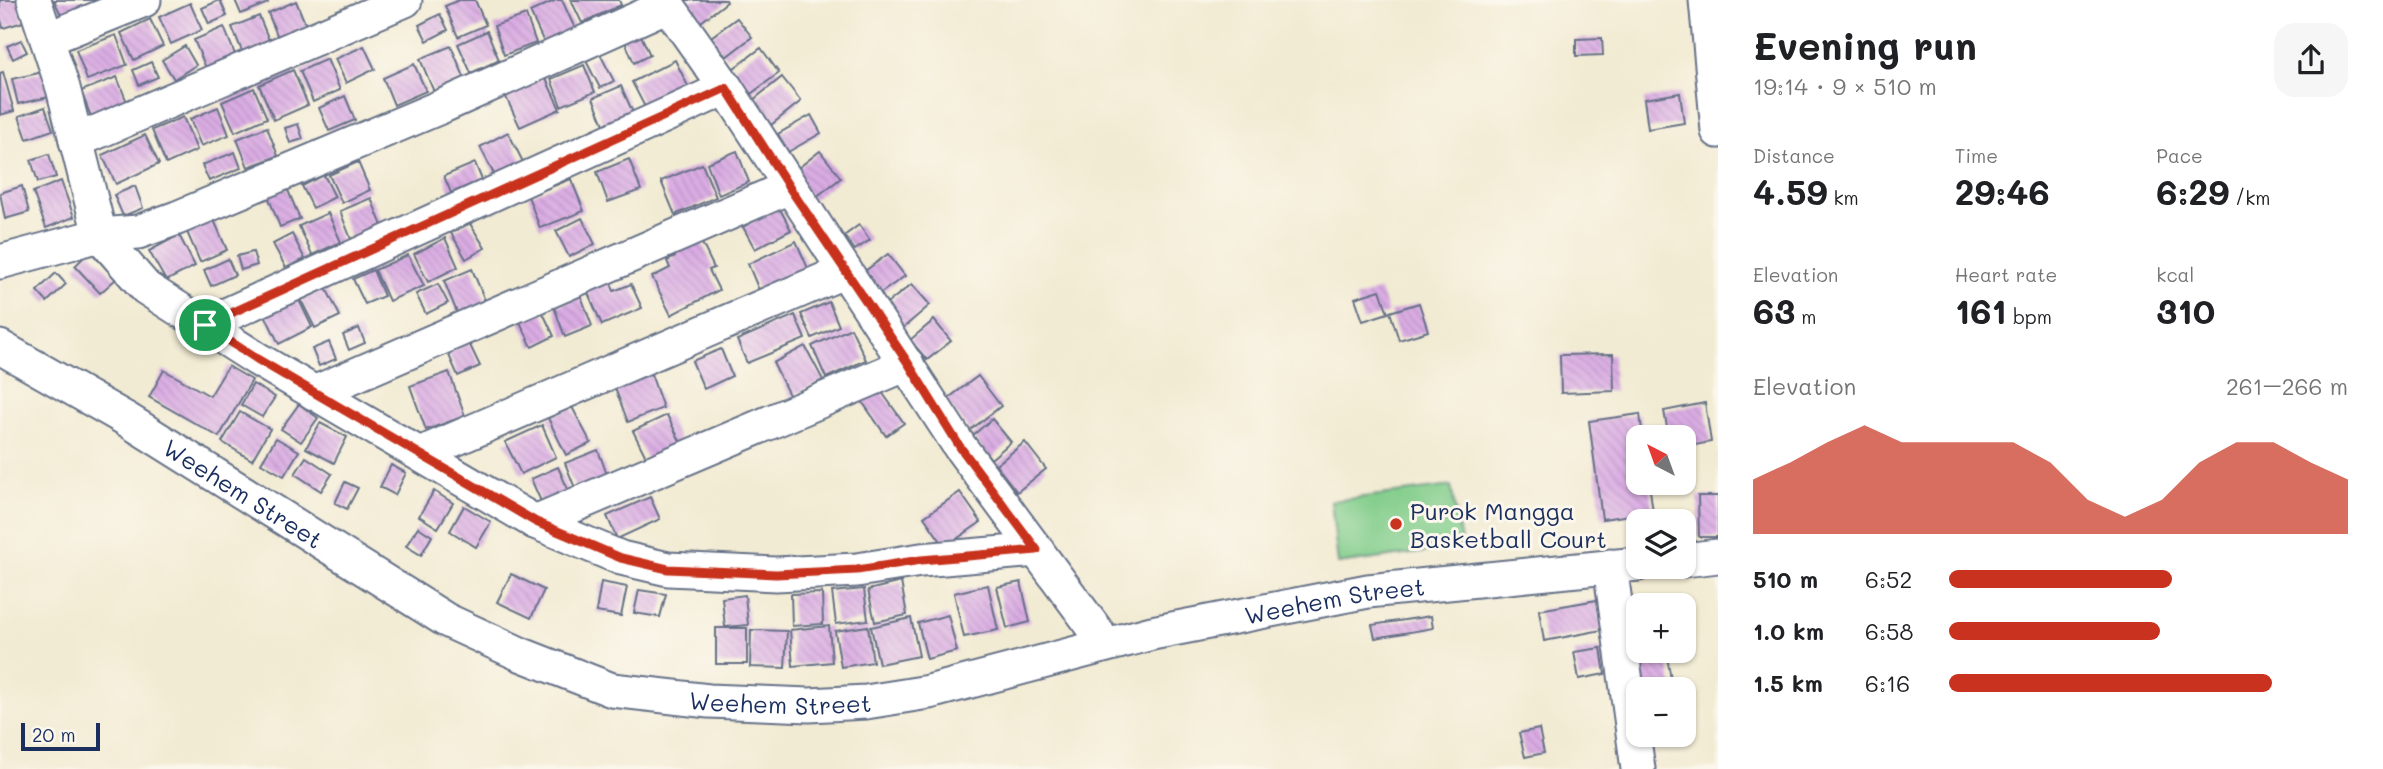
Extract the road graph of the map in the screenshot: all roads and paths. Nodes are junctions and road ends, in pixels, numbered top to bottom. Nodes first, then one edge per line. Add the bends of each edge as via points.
1 (34, 0) edge
2 (144, 0) edge
3 (405, 0) edge
4 (1706, 0) edge
5 (666, 3) edge
6 (47, 39) junction
7 (726, 88) junction
8 (1718, 131) edge
9 (76, 141) junction
10 (789, 187) junction
11 (100, 235) junction
12 (0, 262) edge
13 (845, 271) junction
14 (205, 325) junction
15 (0, 347) edge
16 (908, 363) junction
17 (314, 393) junction
18 (420, 454) junction
19 (536, 522) junction
20 (1037, 550) junction
21 (1718, 556) edge
22 (1696, 559) edge
23 (1624, 565) edge
24 (1105, 644) junction
25 (1639, 769) edge

1 - 6 street
2 - 6 street
3 - 9 street
4 - 8 street
5 - 7 street
5 - 11 street via 444,105 177,218 138,232
6 - 9 street
7 - 10 street
7 - 14 street
9 - 11 street
10 - 13 street
10 - 17 street
11 - 12 street
11 - 14 street via 146,288
13 - 16 street
13 - 18 street
14 - 17 street
15 - 24 street, Weehem Street via 126,419 446,620 612,690 709,701 866,702 929,692
16 - 19 street
16 - 20 street via 960,447
17 - 18 street
18 - 19 street
19 - 20 street via 621,558 668,569 776,574 857,570
20 - 24 street
21 - 22 street
23 - 24 street, Weehem Street via 1368,591
23 - 25 street

